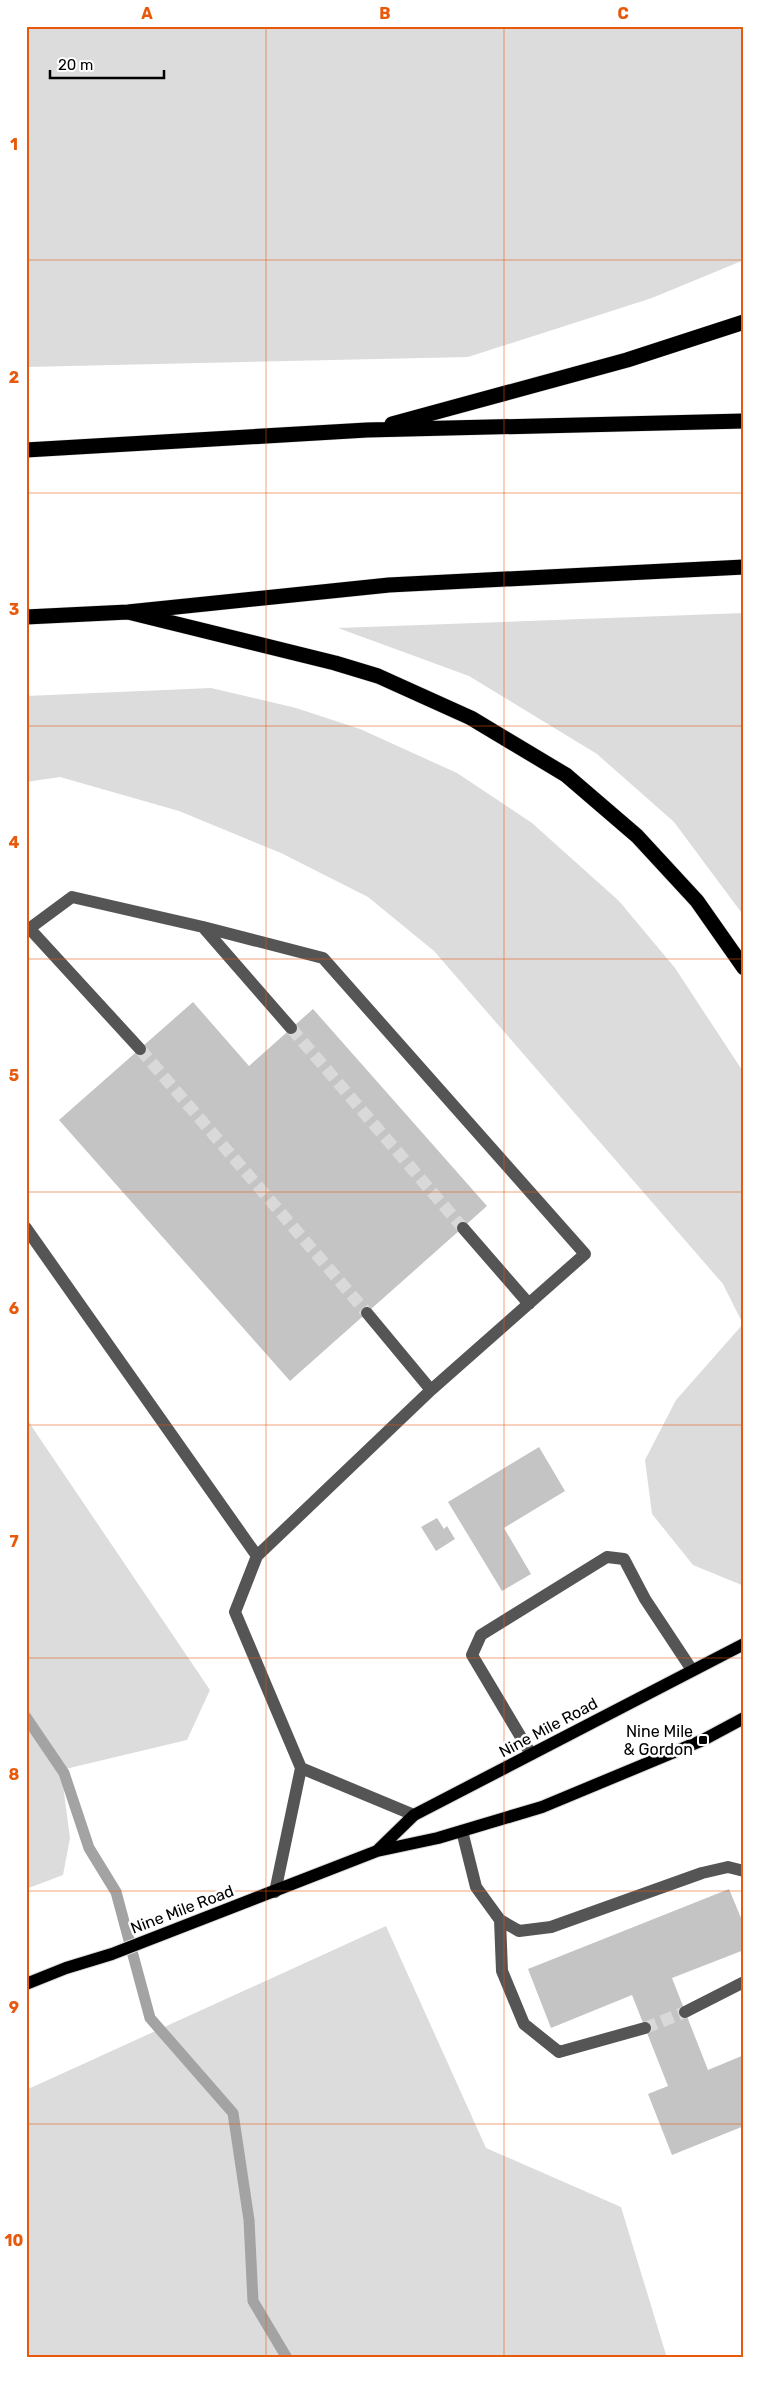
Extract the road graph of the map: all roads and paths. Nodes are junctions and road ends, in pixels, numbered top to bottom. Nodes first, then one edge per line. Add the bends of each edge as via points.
1 (744, 322) edge
2 (744, 421) edge
3 (367, 430) junction
4 (26, 450) edge
5 (744, 567) edge
6 (128, 612) junction
7 (26, 617) edge
8 (203, 927) junction
9 (28, 929) edge
10 (744, 968) edge
11 (291, 1028) tunnel mouth
12 (140, 1049) tunnel mouth
13 (26, 1228) edge
14 (463, 1228) tunnel mouth
15 (529, 1304) junction
16 (367, 1312) tunnel mouth
17 (431, 1390) junction
18 (257, 1556) junction
19 (744, 1644) edge
20 (692, 1670) junction
21 (744, 1718) edge
22 (531, 1754) junction
23 (301, 1768) junction
24 (414, 1815) junction
25 (462, 1831) junction
26 (376, 1851) junction
27 (744, 1872) edge
28 (275, 1892) junction
29 (500, 1920) junction
30 (744, 1982) edge
31 (26, 1984) edge
32 (685, 2012) tunnel mouth
33 (644, 2028) tunnel mouth

1 - 3 highway via 627,360
2 - 3 highway
3 - 4 highway
5 - 6 highway via 389,585
6 - 7 highway
6 - 10 highway via 378,676 471,718 566,775 638,836 697,902
8 - 9 lane via 72,897
8 - 11 lane
8 - 15 lane via 323,958 585,1254
9 - 12 lane
13 - 18 lane
14 - 15 lane
15 - 17 lane
16 - 17 lane
17 - 18 lane
18 - 23 lane via 235,1612
19 - 20 main road, Nine Mile Road
20 - 22 main road, Nine Mile Road
20 - 22 lane via 645,1599 624,1559 607,1557 481,1635 472,1656
21 - 25 main road, Nine Mile Road via 703,1740 542,1807
22 - 24 main road, Nine Mile Road
23 - 24 lane
23 - 28 lane
24 - 26 main road, Nine Mile Road
25 - 26 main road, Nine Mile Road
25 - 29 lane via 476,1887
26 - 28 main road, Nine Mile Road
27 - 29 lane via 728,1867 702,1873 551,1927 518,1931
28 - 31 main road, Nine Mile Road
29 - 33 lane via 502,1971 524,2024 558,2052
30 - 32 lane

